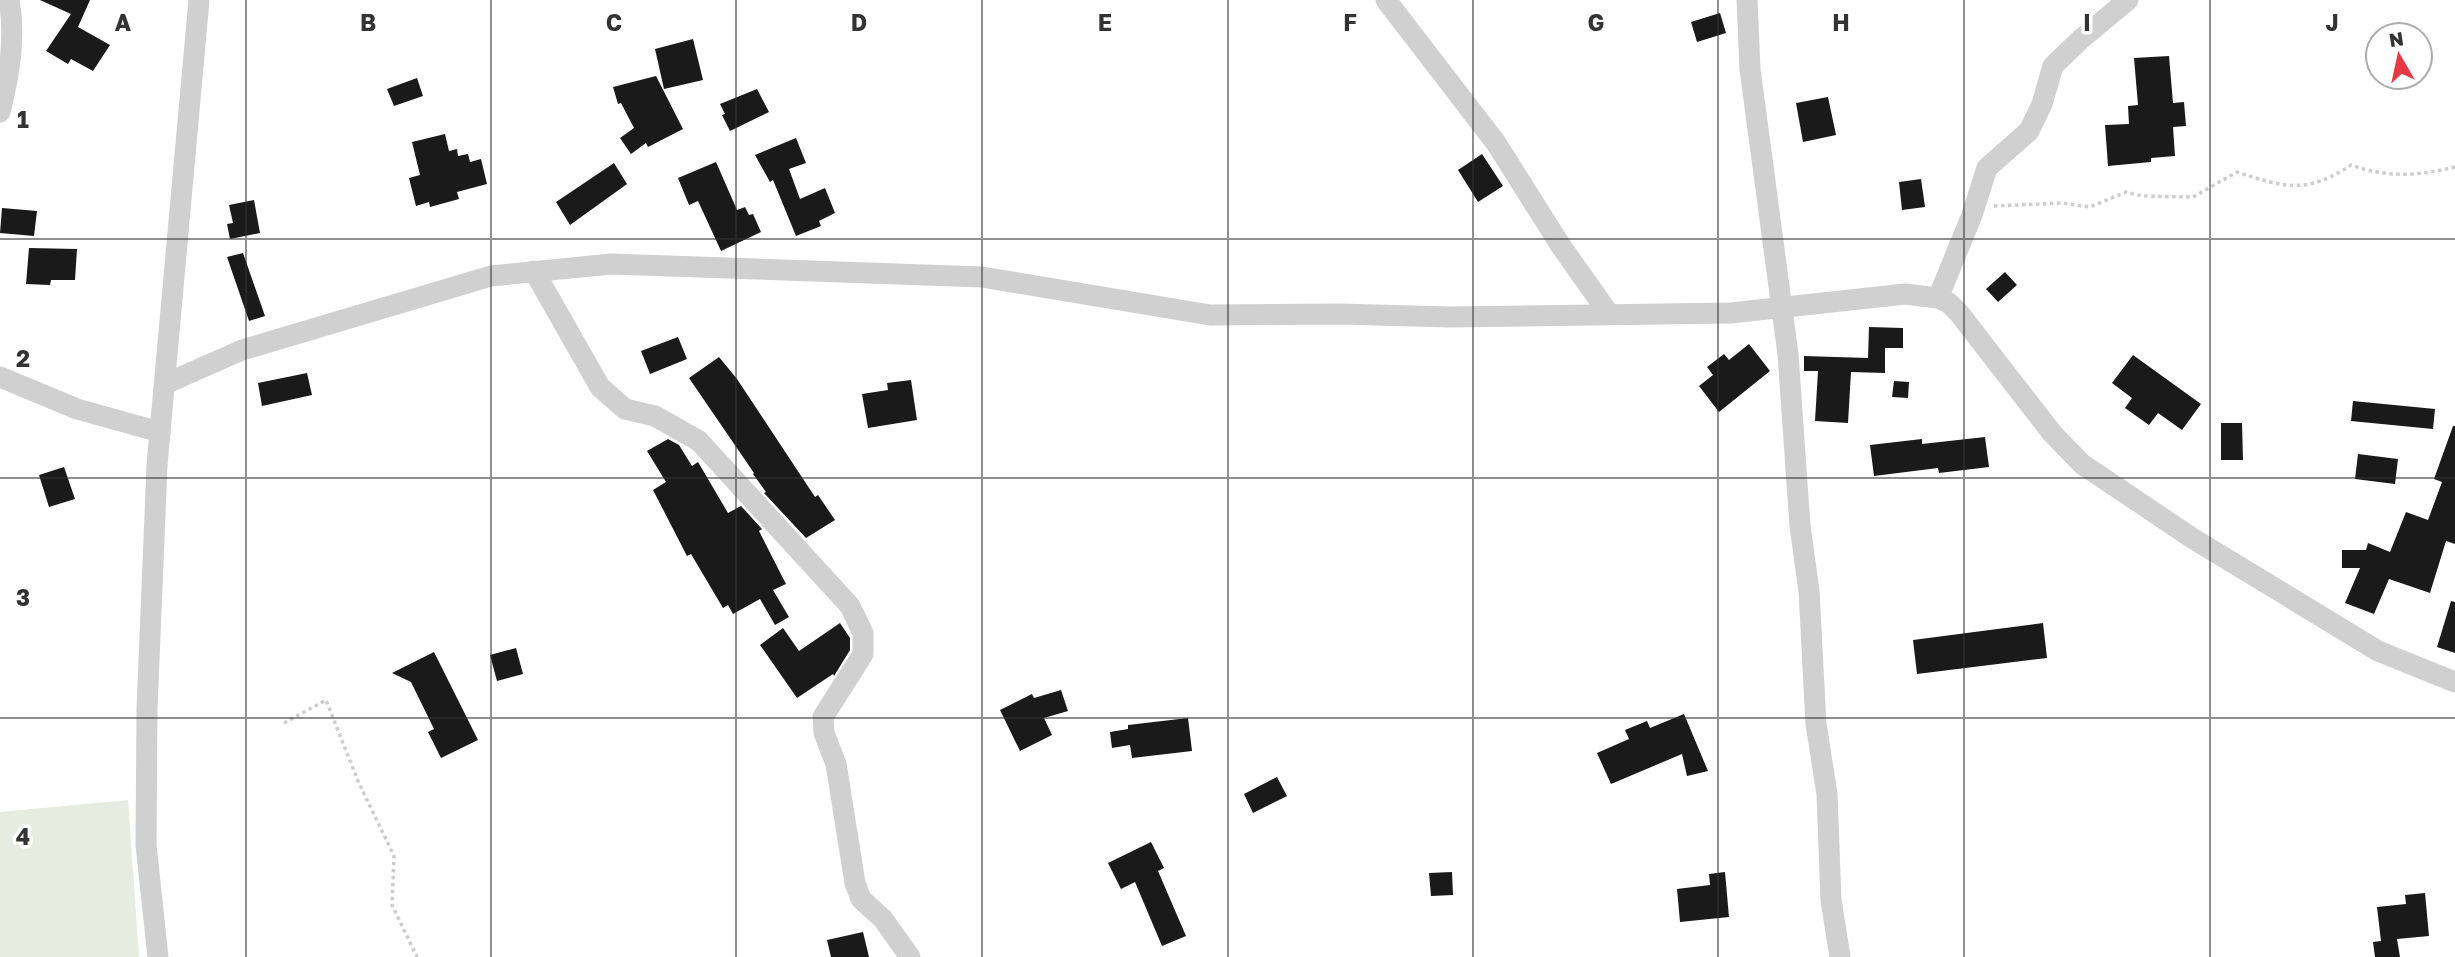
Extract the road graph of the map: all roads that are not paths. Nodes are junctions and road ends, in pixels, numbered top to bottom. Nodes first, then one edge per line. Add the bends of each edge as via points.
1 (9, 0) edge
2 (200, 0) edge
3 (1386, 0) edge
4 (1747, 0) edge
5 (2128, 0) edge
6 (0, 112) edge
7 (534, 271) junction
8 (1938, 298) junction
9 (1780, 309) junction
10 (1609, 314) junction
11 (0, 377) edge
12 (165, 384) junction
13 (160, 432) junction
14 (2455, 682) edge
15 (158, 957) edge
16 (909, 957) edge
17 (1840, 957) edge

1 - 6 street via 10,74
2 - 12 street
3 - 10 street via 1496,143
4 - 9 street via 1750,69
5 - 8 street via 2053,66 2029,131 1987,168
7 - 10 street via 611,264 982,277 1210,315
7 - 12 street via 491,276 329,323 242,350
7 - 16 street via 600,387 625,409 655,416 699,441 849,606 863,633 863,654 822,717 824,733 836,764 861,899 883,919
8 - 9 street via 1894,295
8 - 14 street via 1959,313 2052,433 2082,464 2192,538 2378,651
9 - 10 street
9 - 17 street via 1794,416 1816,724 1827,794 1831,900
11 - 13 street via 77,409
12 - 13 street
13 - 15 street via 147,709 146,845

